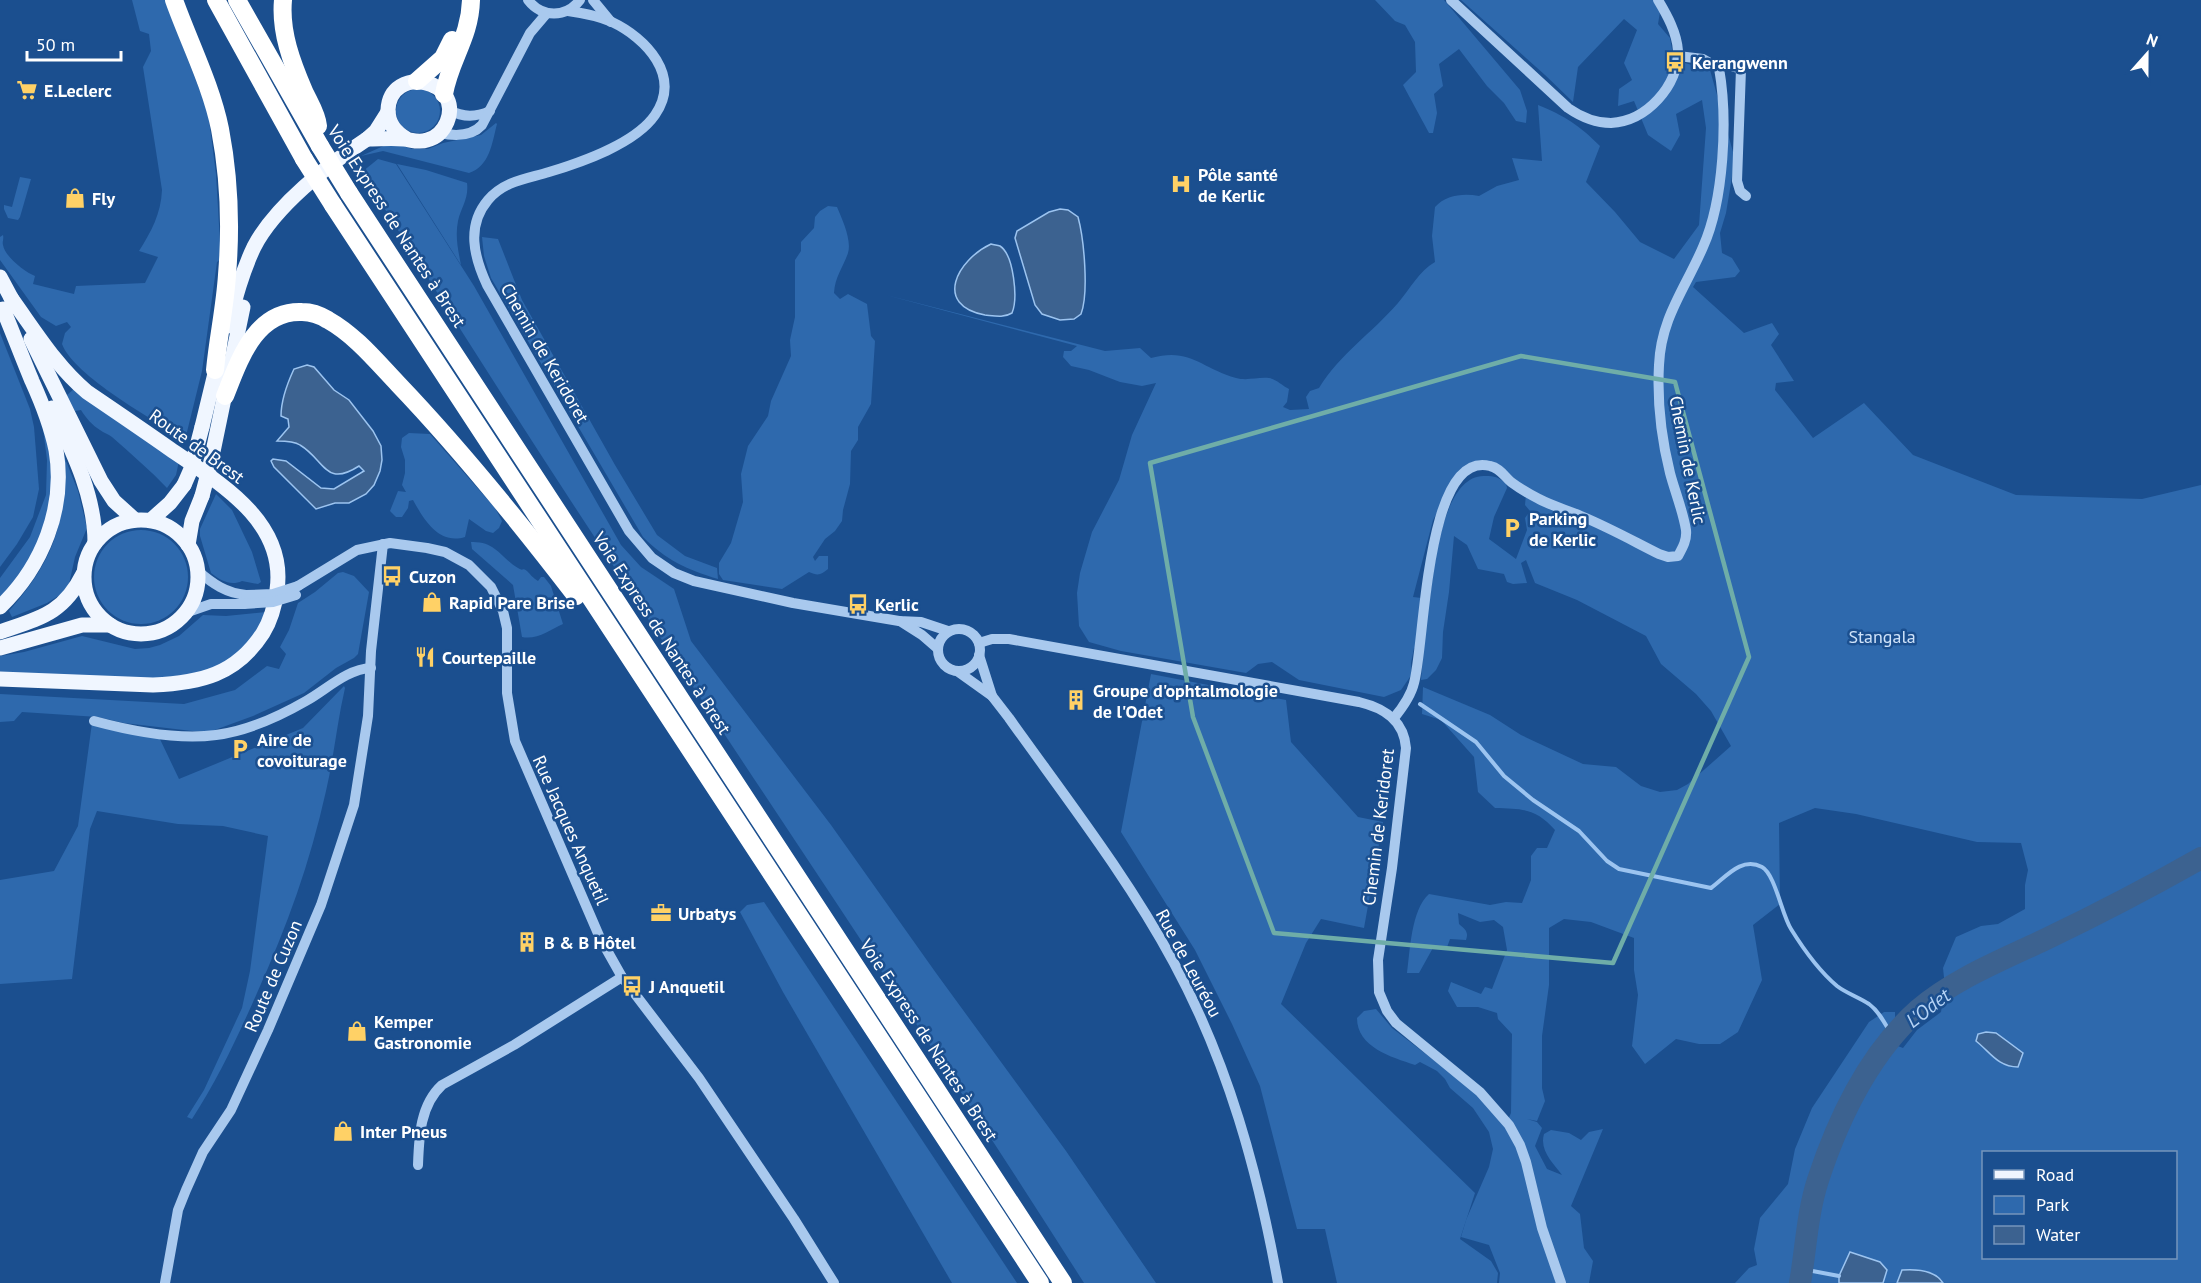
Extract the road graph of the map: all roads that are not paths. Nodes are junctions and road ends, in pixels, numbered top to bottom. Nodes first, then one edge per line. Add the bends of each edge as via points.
1 (174, 0) edge
2 (216, 0) edge
3 (237, 0) edge
4 (283, 0) edge
5 (458, 0) edge
6 (471, 0) edge
7 (528, 0) edge
8 (580, 0) edge
9 (593, 0) edge
10 (1451, 0) edge
11 (1658, 0) edge
12 (568, 11) junction
13 (547, 13) junction
14 (611, 22) junction
15 (530, 33) junction
16 (1677, 56) junction
17 (1715, 66) junction
18 (417, 81) junction
19 (447, 102) junction
20 (490, 111) junction
21 (388, 112) junction
22 (440, 133) junction
23 (367, 139) junction
24 (407, 140) junction
25 (320, 146) junction
26 (1746, 196) dead end
27 (0, 277) edge
28 (5, 303) edge
29 (232, 311) junction
30 (216, 370) joint
31 (225, 396) junction
32 (135, 520) junction
33 (151, 520) junction
34 (95, 543) junction
35 (383, 544) junction
36 (188, 545) junction
37 (198, 571) junction
38 (83, 574) junction
39 (245, 599) junction
40 (0, 607) edge
41 (185, 613) junction
42 (899, 621) junction
43 (110, 625) junction
44 (948, 631) junction
45 (0, 632) edge
46 (979, 643) junction
47 (0, 648) edge
48 (937, 648) junction
49 (979, 655) junction
50 (371, 668) junction
51 (957, 671) junction
52 (0, 680) edge
53 (992, 696) junction
54 (662, 708) junction
55 (1394, 718) junction
56 (94, 720) dead end
57 (622, 977) junction
58 (418, 1165) dead end
59 (165, 1283) edge
60 (834, 1283) edge
61 (1040, 1283) edge
62 (1064, 1283) edge
63 (1278, 1283) edge
64 (1561, 1283) edge

1 - 29 highway via 220,129 228,195 227,276
2 - 54 highway, bridge via 304,159
3 - 25 highway, Voie Express de Nantes à Brest
4 - 25 highway via 288,47 318,121
5 - 18 highway via 457,25 447,52
6 - 19 highway via 469,25 450,71
7 - 13 street
7 - 15 street
8 - 12 street
9 - 14 street, Chemin de Keridoret
10 - 16 street via 1540,84 1588,119 1617,122 1651,106 1669,85
11 - 16 street via 1675,34
12 - 13 street, Chemin de Keridoret
12 - 14 street, Chemin de Keridoret
13 - 15 street
14 - 42 street, Chemin de Keridoret via 641,42 659,62 664,85 659,109 647,125 622,142 561,168 519,179 492,195 474,230 476,258 487,285 629,531 652,558 675,573 716,587
15 - 20 street
16 - 17 street via 1703,59
17 - 26 street via 1722,63 1741,69 1737,181
17 - 55 street, Chemin de Kerlic via 1719,68 1721,84 1723,148 1711,224 1666,322 1659,364 1659,410 1686,530 1684,546 1678,556 1659,554 1538,498 1492,466 1469,468 1452,488 1436,528 1416,675 1409,698
18 - 19 main road via 433,85
18 - 21 main road via 394,93
19 - 20 street via 456,113 472,116
19 - 22 main road via 445,126
20 - 22 street via 473,132
21 - 23 main road
21 - 24 main road via 393,129
22 - 24 main road via 424,141
23 - 24 main road
23 - 29 main road via 306,186 282,210 277,227 251,266
25 - 62 highway, Voie Express de Nantes à Brest, bridge
27 - 28 main road, Route de Brest
28 - 32 main road, Route de Brest via 101,481 114,501
28 - 34 main road, Route de Brest via 79,468 90,504
28 - 40 main road, Route de Brest via 51,432 57,458 57,487 50,530 39,555 23,582
28 - 52 main road, Route de Brest via 72,380 242,502 268,537 278,585 268,625 254,646 214,676 153,685
29 - 30 highway
29 - 31 main road
30 - 33 main road, bridge via 191,470 170,503
31 - 36 main road, bridge
31 - 54 highway via 248,343 270,321 303,312 321,316 335,325 469,461
32 - 33 main road
32 - 34 main road via 112,527
33 - 36 main road via 166,525
34 - 38 main road
35 - 39 street, bridge via 357,550 297,590
35 - 50 street, Route de Cuzon
35 - 57 street, Rue Jacques Anquetil via 408,544 445,552 476,571 495,594 507,628 507,693 515,741 600,938
36 - 37 main road
37 - 39 street via 218,587
37 - 41 main road via 196,593
38 - 43 main road via 90,603
38 - 45 main road via 62,605
39 - 41 street
41 - 43 main road via 154,632 127,632
42 - 44 street, Chemin de Keridoret via 921,622
42 - 48 street, Chemin de Keridoret
43 - 47 main road via 82,626
44 - 46 street via 966,629
44 - 48 street
46 - 49 street
46 - 55 street via 1009,639 1218,676 1359,702 1380,708
48 - 51 street via 941,662
49 - 51 street via 971,668
49 - 53 street, Rue de Leuréou
50 - 56 street via 355,671 292,709 229,733 169,734
50 - 59 street, Route de Cuzon via 357,788 333,872 254,1063 189,1180 178,1210
51 - 53 street, Rue de Leuréou
53 - 63 street, Rue de Leuréou via 1112,862 1190,993 1225,1076 1247,1142
54 - 61 highway
55 - 64 street, Chemin de Keridoret via 1404,734 1405,759 1380,948 1378,983 1383,1003 1392,1018 1495,1107 1515,1136
57 - 58 street via 433,1093 423,1119
57 - 60 street, Rue Jacques Anquetil via 699,1078

